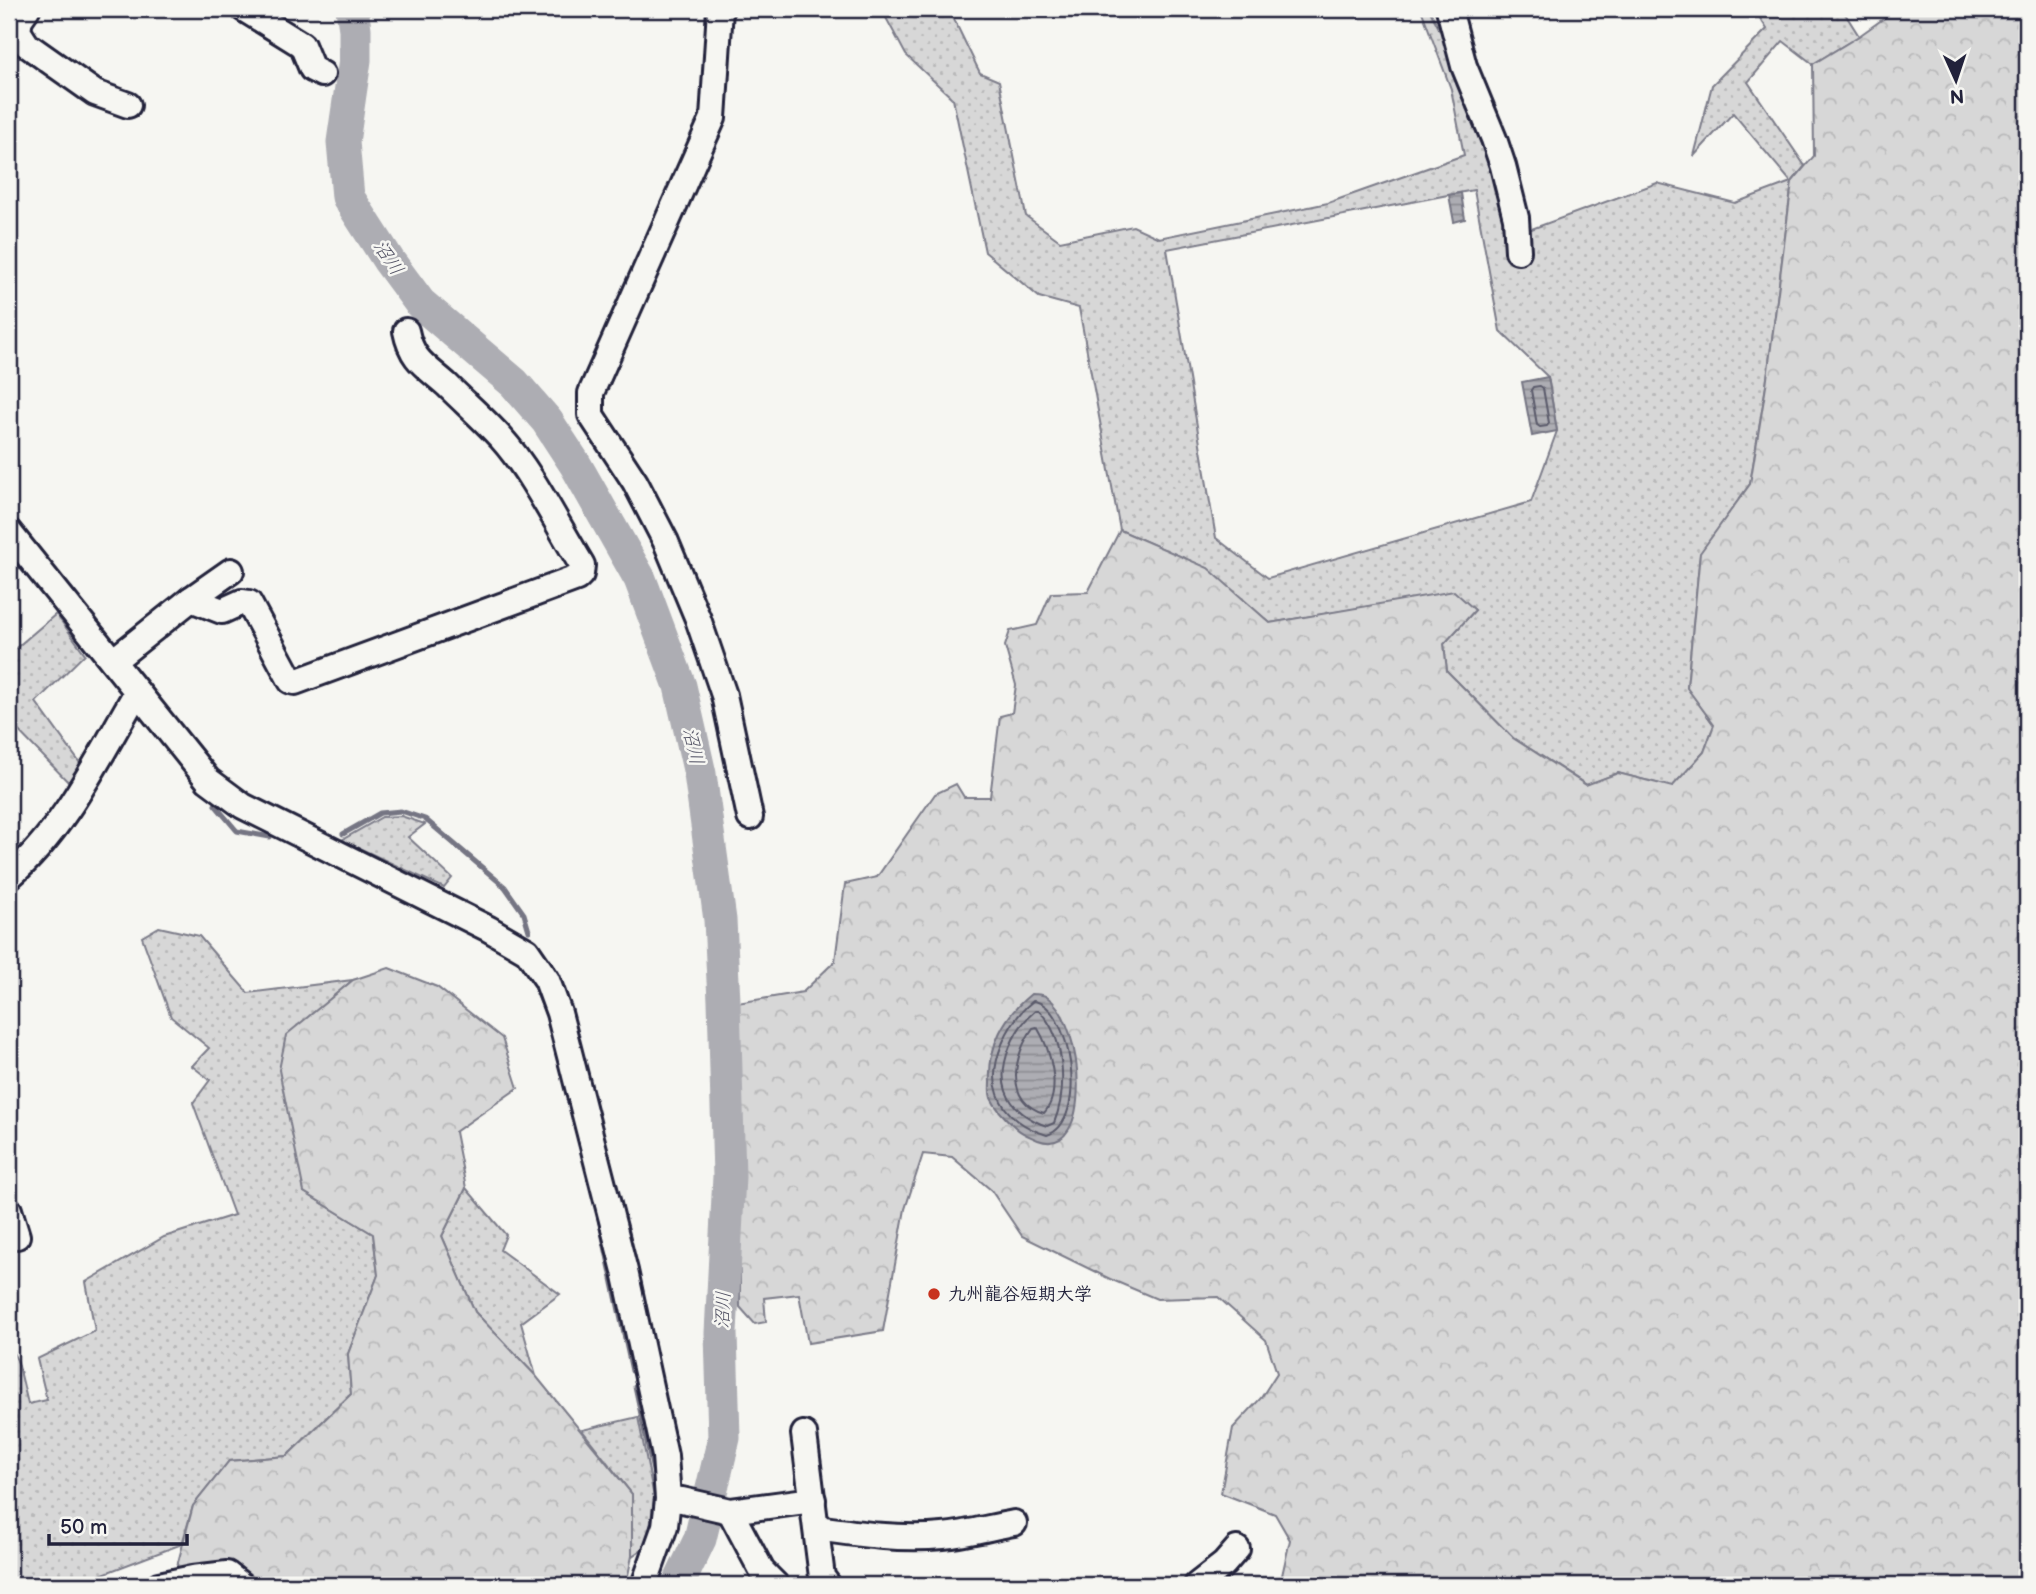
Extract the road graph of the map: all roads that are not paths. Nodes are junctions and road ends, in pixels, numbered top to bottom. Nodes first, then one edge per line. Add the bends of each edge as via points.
1 (27, 9) edge
2 (244, 9) edge
3 (720, 9) edge
4 (1449, 9) edge
5 (322, 74) dead end
6 (128, 105) dead end
7 (1518, 251) dead end
8 (406, 331) dead end
9 (9, 532) edge
10 (231, 571) dead end
11 (191, 599) junction
12 (113, 662) junction
13 (137, 692) junction
14 (750, 817) dead end
15 (9, 877) edge
16 (9, 1210) edge
17 (17, 1236) dead end
18 (804, 1434) dead end
19 (675, 1499) junction
20 (813, 1500) junction
21 (730, 1511) junction
22 (1014, 1523) dead end
23 (817, 1528) junction
24 (1237, 1549) dead end
25 (159, 1585) edge
26 (241, 1585) edge
27 (644, 1585) edge
28 (776, 1585) edge
29 (828, 1585) edge
30 (1197, 1585) edge

1 - 6 street via 18,31 27,46 95,93
2 - 5 street via 302,46 312,69
3 - 14 street via 713,118 591,393 591,415 635,482 698,618 724,695
4 - 7 street via 1458,47 1503,166 1516,218
8 - 11 street via 419,362 502,439 520,463 582,565 581,574 295,682 249,603 222,611
9 - 12 street
10 - 11 street
11 - 12 street
12 - 13 street
13 - 15 street via 71,803 31,858
13 - 19 street via 208,780 243,806 489,929 527,951 547,979 625,1271
16 - 17 street
18 - 20 street
19 - 21 street
19 - 27 street
20 - 21 street
20 - 23 street
21 - 28 street via 762,1571
22 - 23 street via 909,1538
23 - 29 street via 822,1577
24 - 30 street
25 - 26 street via 227,1574

